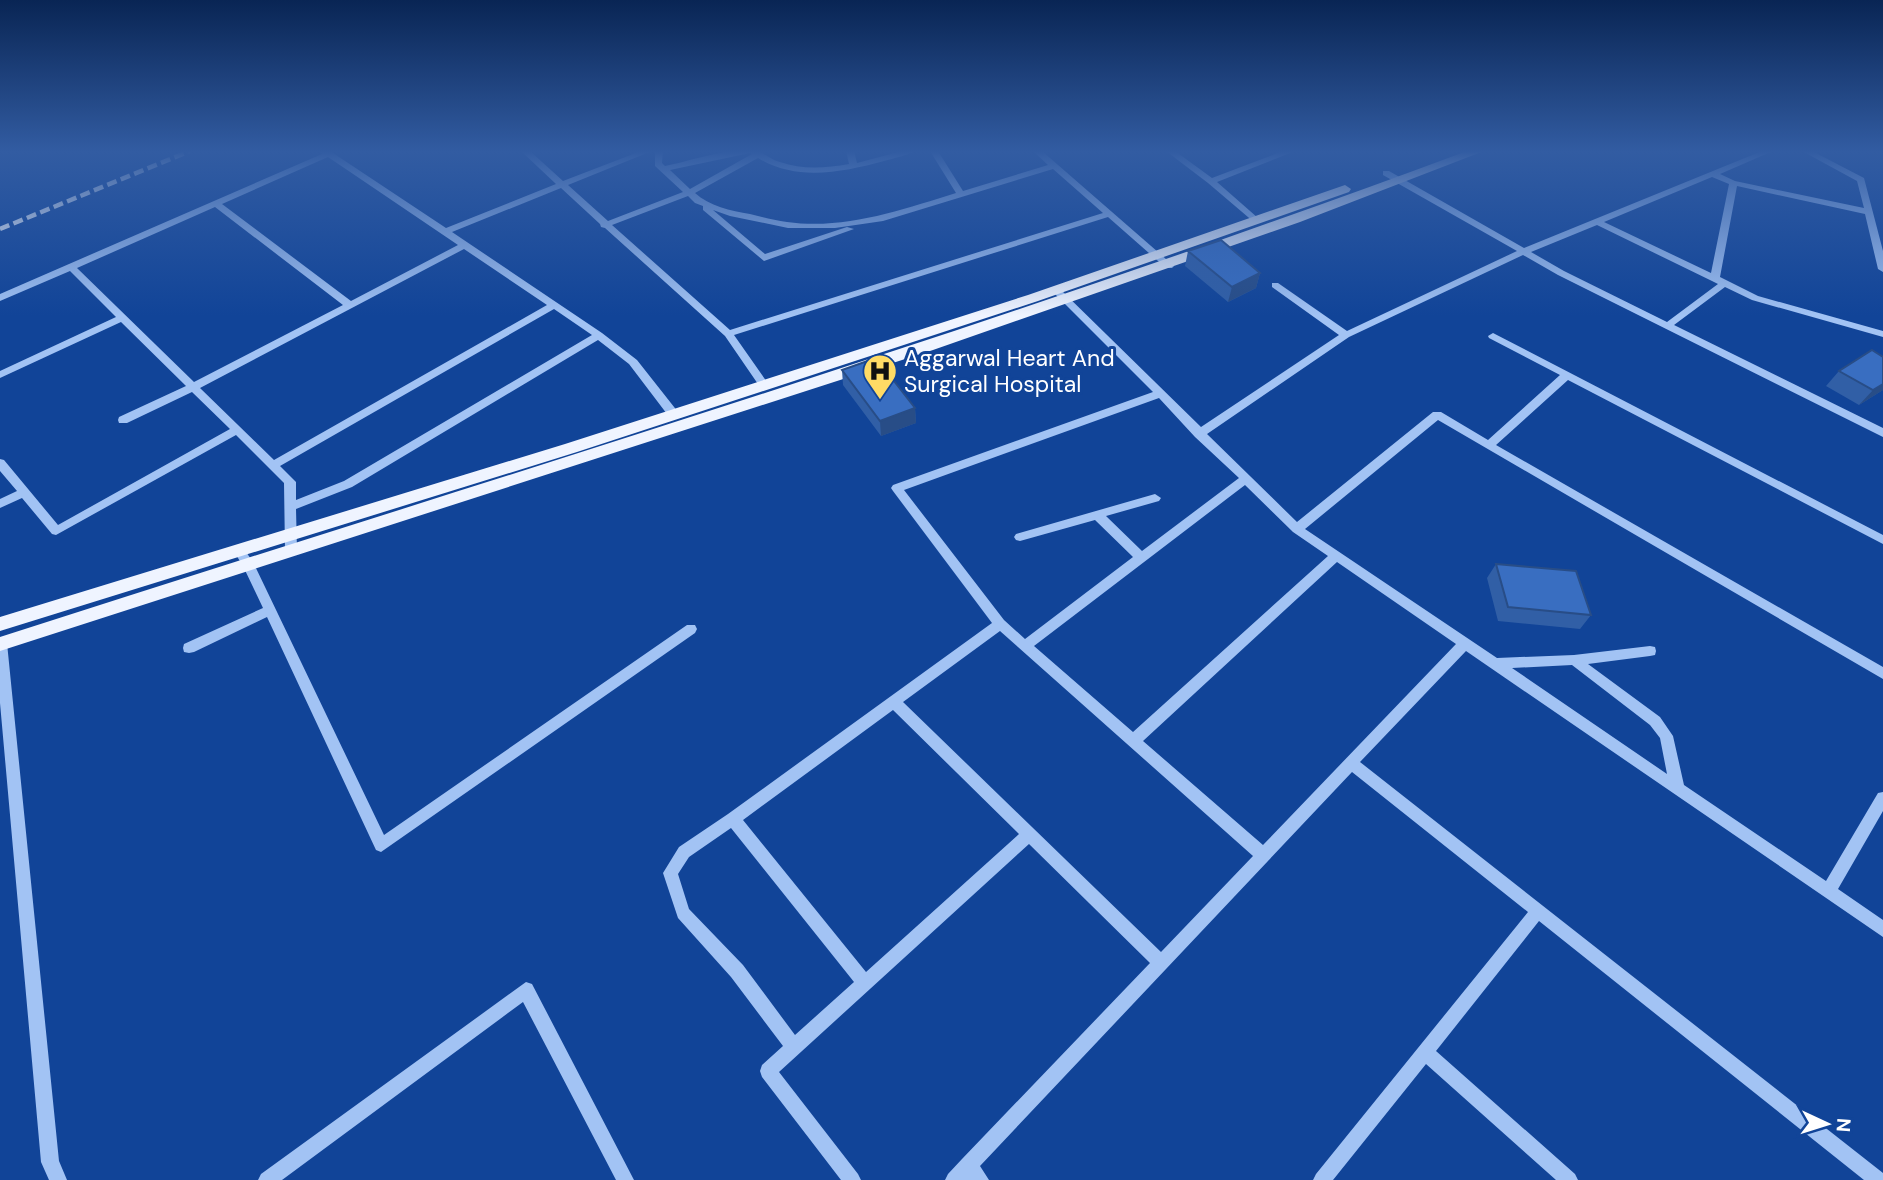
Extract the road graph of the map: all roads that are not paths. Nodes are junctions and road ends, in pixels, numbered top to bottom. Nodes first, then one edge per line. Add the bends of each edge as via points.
1 (209, 206) edge
2 (220, 206) edge
3 (405, 206) edge
4 (505, 206) edge
5 (584, 206) edge
6 (654, 206) edge
7 (704, 206) edge
8 (710, 206) edge
9 (922, 206) edge
10 (1101, 206) edge
11 (1239, 206) edge
12 (1300, 206) edge
13 (1320, 206) edge
14 (1444, 206) edge
15 (1633, 206) edge
16 (1730, 206) edge
17 (1841, 206) edge
18 (1868, 206) edge
19 (1869, 212) junction
20 (1110, 214) junction
21 (880, 219) junction
22 (1255, 220) junction
23 (1596, 221) junction
24 (604, 225) junction
25 (444, 232) junction
26 (465, 245) junction
27 (1523, 251) junction
28 (1156, 255) junction
29 (1169, 266) junction
30 (71, 267) junction
31 (1883, 269) edge
32 (1720, 281) junction
33 (1275, 285) dead end
34 (1061, 295) junction
35 (0, 298) edge
36 (349, 305) junction
37 (554, 305) junction
38 (122, 317) junction
39 (1667, 326) junction
40 (728, 334) junction
41 (1883, 334) edge
42 (599, 335) junction
43 (1346, 335) junction
44 (1493, 336) dead end
45 (0, 375) edge
46 (1567, 375) junction
47 (764, 385) junction
48 (193, 387) junction
49 (1159, 394) junction
50 (674, 415) junction
51 (123, 420) dead end
52 (237, 430) junction
53 (1883, 433) edge
54 (1199, 434) junction
55 (1489, 445) junction
56 (0, 463) edge
57 (273, 465) junction
58 (1245, 479) junction
59 (24, 492) junction
60 (1155, 498) dead end
61 (0, 504) edge
62 (290, 506) junction
63 (1098, 515) junction
64 (1297, 530) junction
65 (1020, 537) dead end
66 (1883, 540) edge
67 (291, 543) junction
68 (239, 550) junction
69 (1336, 556) junction
70 (1141, 558) junction
71 (248, 564) junction
72 (271, 610) junction
73 (0, 624) edge
74 (1000, 624) junction
75 (691, 629) dead end
76 (0, 643) edge
77 (1464, 644) junction
78 (1025, 646) junction
79 (190, 648) dead end
80 (1650, 651) dead end
81 (1574, 660) junction
82 (1493, 664) junction
83 (1883, 674) edge
84 (894, 702) junction
85 (1133, 741) junction
86 (1351, 763) junction
87 (1678, 790) junction
88 (1883, 798) edge
89 (733, 819) junction
90 (1029, 834) junction
91 (1263, 855) junction
92 (1828, 892) junction
93 (1538, 911) junction
94 (1883, 929) edge
95 (1161, 963) junction
96 (865, 983) junction
97 (794, 1048) junction
98 (1425, 1052) junction
99 (968, 1165) junction
100 (58, 1180) edge
101 (267, 1180) edge
102 (625, 1180) edge
103 (852, 1180) edge
104 (954, 1180) edge
105 (980, 1180) edge
106 (1322, 1180) edge
107 (1569, 1180) edge
108 (1878, 1180) edge

1 - 30 street
2 - 36 street
3 - 25 street
4 - 25 street
5 - 24 street
6 - 24 street
7 - 21 street via 764,258
8 - 21 street via 788,225
9 - 21 street
10 - 20 street
11 - 22 street
12 - 22 main road
13 - 29 main road
14 - 27 street
15 - 23 street
16 - 32 street
17 - 19 street
18 - 19 street
19 - 31 street
20 - 28 street
20 - 40 street
22 - 28 main road
23 - 27 street
23 - 32 street
24 - 40 street
25 - 26 street
26 - 36 street
26 - 37 street
27 - 39 street
27 - 43 street
28 - 29 street
28 - 34 main road
29 - 34 main road
30 - 35 street
30 - 38 street
32 - 39 street
32 - 41 street via 1755,298
33 - 43 street
34 - 47 main road
34 - 49 street
34 - 67 main road via 587,458
36 - 48 street
37 - 42 street
37 - 57 street
38 - 45 street
38 - 48 street
39 - 53 street
40 - 47 street
42 - 50 street via 633,362
42 - 62 street via 348,484
43 - 54 street
44 - 46 street
46 - 55 street
46 - 66 street
47 - 50 main road
48 - 51 street
48 - 52 street
49 - 54 street
49 - 74 street via 897,488
50 - 67 main road
52 - 57 street
52 - 59 street via 56,531
54 - 58 street
55 - 64 street via 1437,415
55 - 83 street
56 - 59 street
57 - 62 street via 290,482
58 - 64 street
58 - 70 street
59 - 61 street
60 - 63 street
62 - 67 street
63 - 65 street
63 - 70 street
64 - 69 street
67 - 68 main road
67 - 71 main road
68 - 71 street
68 - 73 main road
69 - 77 street
69 - 85 street
70 - 78 street
71 - 72 street
71 - 76 main road
72 - 75 street via 381,845
72 - 79 street
74 - 78 street
74 - 84 street
76 - 100 street via 50,1161
77 - 82 street
77 - 86 street
78 - 85 street
80 - 81 street
81 - 82 street
81 - 87 street via 1655,721 1666,736
82 - 87 street
84 - 89 street
84 - 90 street
85 - 91 street
86 - 91 street
86 - 93 street
87 - 92 street
88 - 92 street
89 - 96 street
89 - 97 street via 684,852 670,873 683,912 737,971
90 - 95 street
90 - 96 street
91 - 95 street
92 - 94 street
93 - 98 street
93 - 108 street
95 - 99 street
96 - 97 street
97 - 103 street via 768,1071
98 - 106 street
98 - 107 street
99 - 104 street
99 - 105 street
101 - 102 street via 526,990

